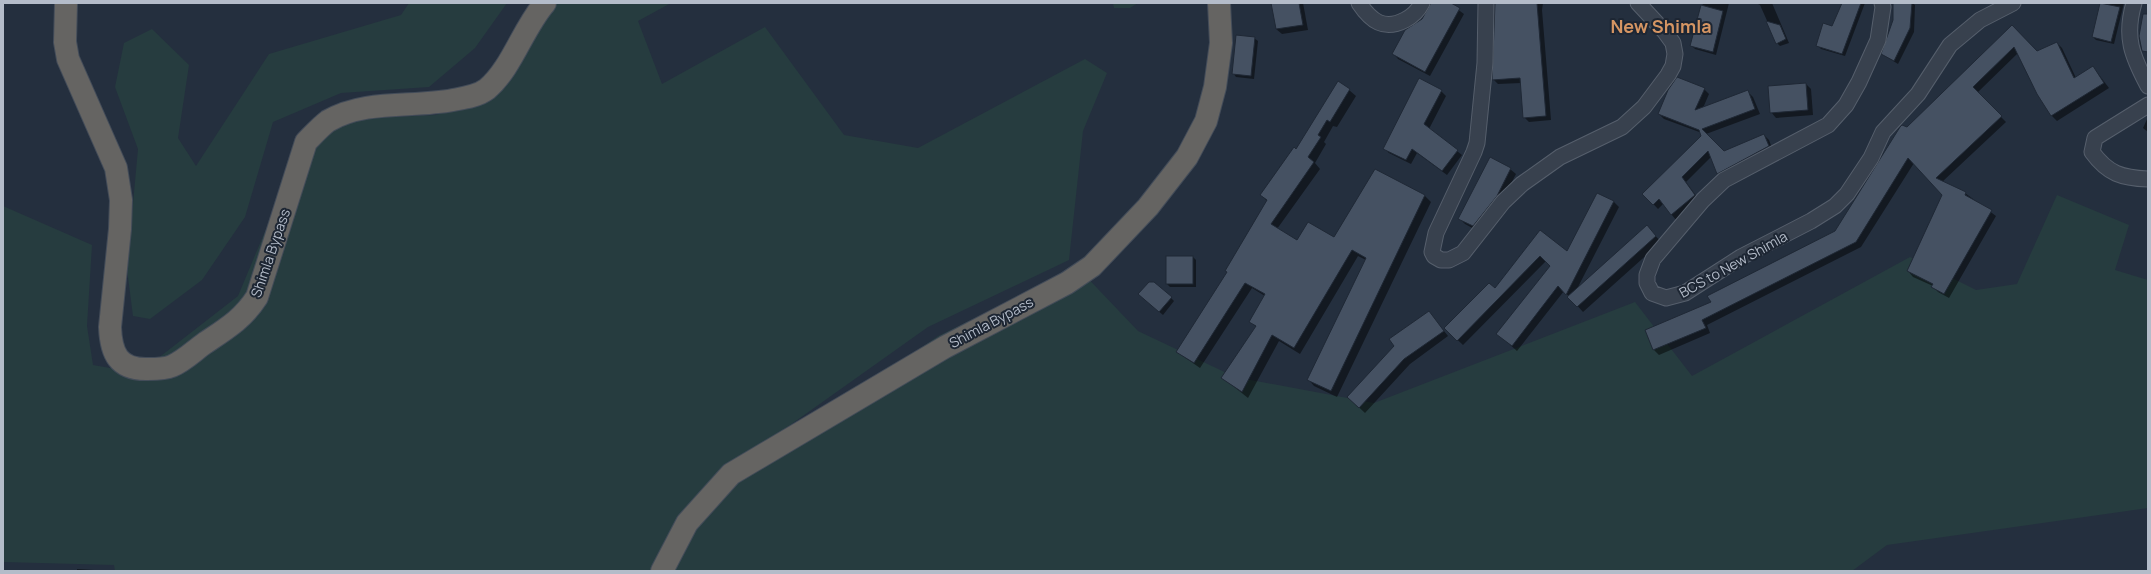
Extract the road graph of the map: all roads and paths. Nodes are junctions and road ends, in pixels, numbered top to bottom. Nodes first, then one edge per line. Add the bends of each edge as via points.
1 (66, 3) edge
2 (545, 3) edge
3 (1219, 3) edge
4 (1359, 3) edge
5 (1422, 3) edge
6 (1486, 3) edge
7 (1638, 3) edge
8 (1882, 3) edge
9 (2012, 3) edge
10 (2134, 3) edge
11 (2148, 86) edge
12 (2148, 105) edge
13 (2148, 179) edge
14 (662, 571) edge

1 - 2 highway, Shimla Bypass via 65,42 68,59 116,168 121,200 110,327 111,343 116,356 125,366 138,370 172,365 247,313 257,297 306,142 327,122 353,110 441,103 470,98 486,89 499,76
3 - 14 highway, Shimla Bypass via 1221,43 1215,87 1206,121 1187,157 1148,207 1092,266 1067,283 944,347 731,474 687,523
4 - 5 street via 1369,16 1380,23 1391,25 1412,16
6 - 7 street via 1485,63 1476,143 1433,244 1434,256 1445,261 1463,253 1503,202 1538,171 1560,157 1622,127 1634,117 1668,75 1675,54 1673,43
8 - 9 street, BCS to New Shimla via 1878,40 1846,105 1828,125 1724,180 1703,200 1653,260 1646,275 1652,293 1666,298 1685,293 1741,257 1835,206 1848,194 1884,132 1918,94 1950,45 1980,20
10 - 11 street via 2129,40 2134,58
12 - 13 street via 2095,138 2092,152 2115,174 2128,178

